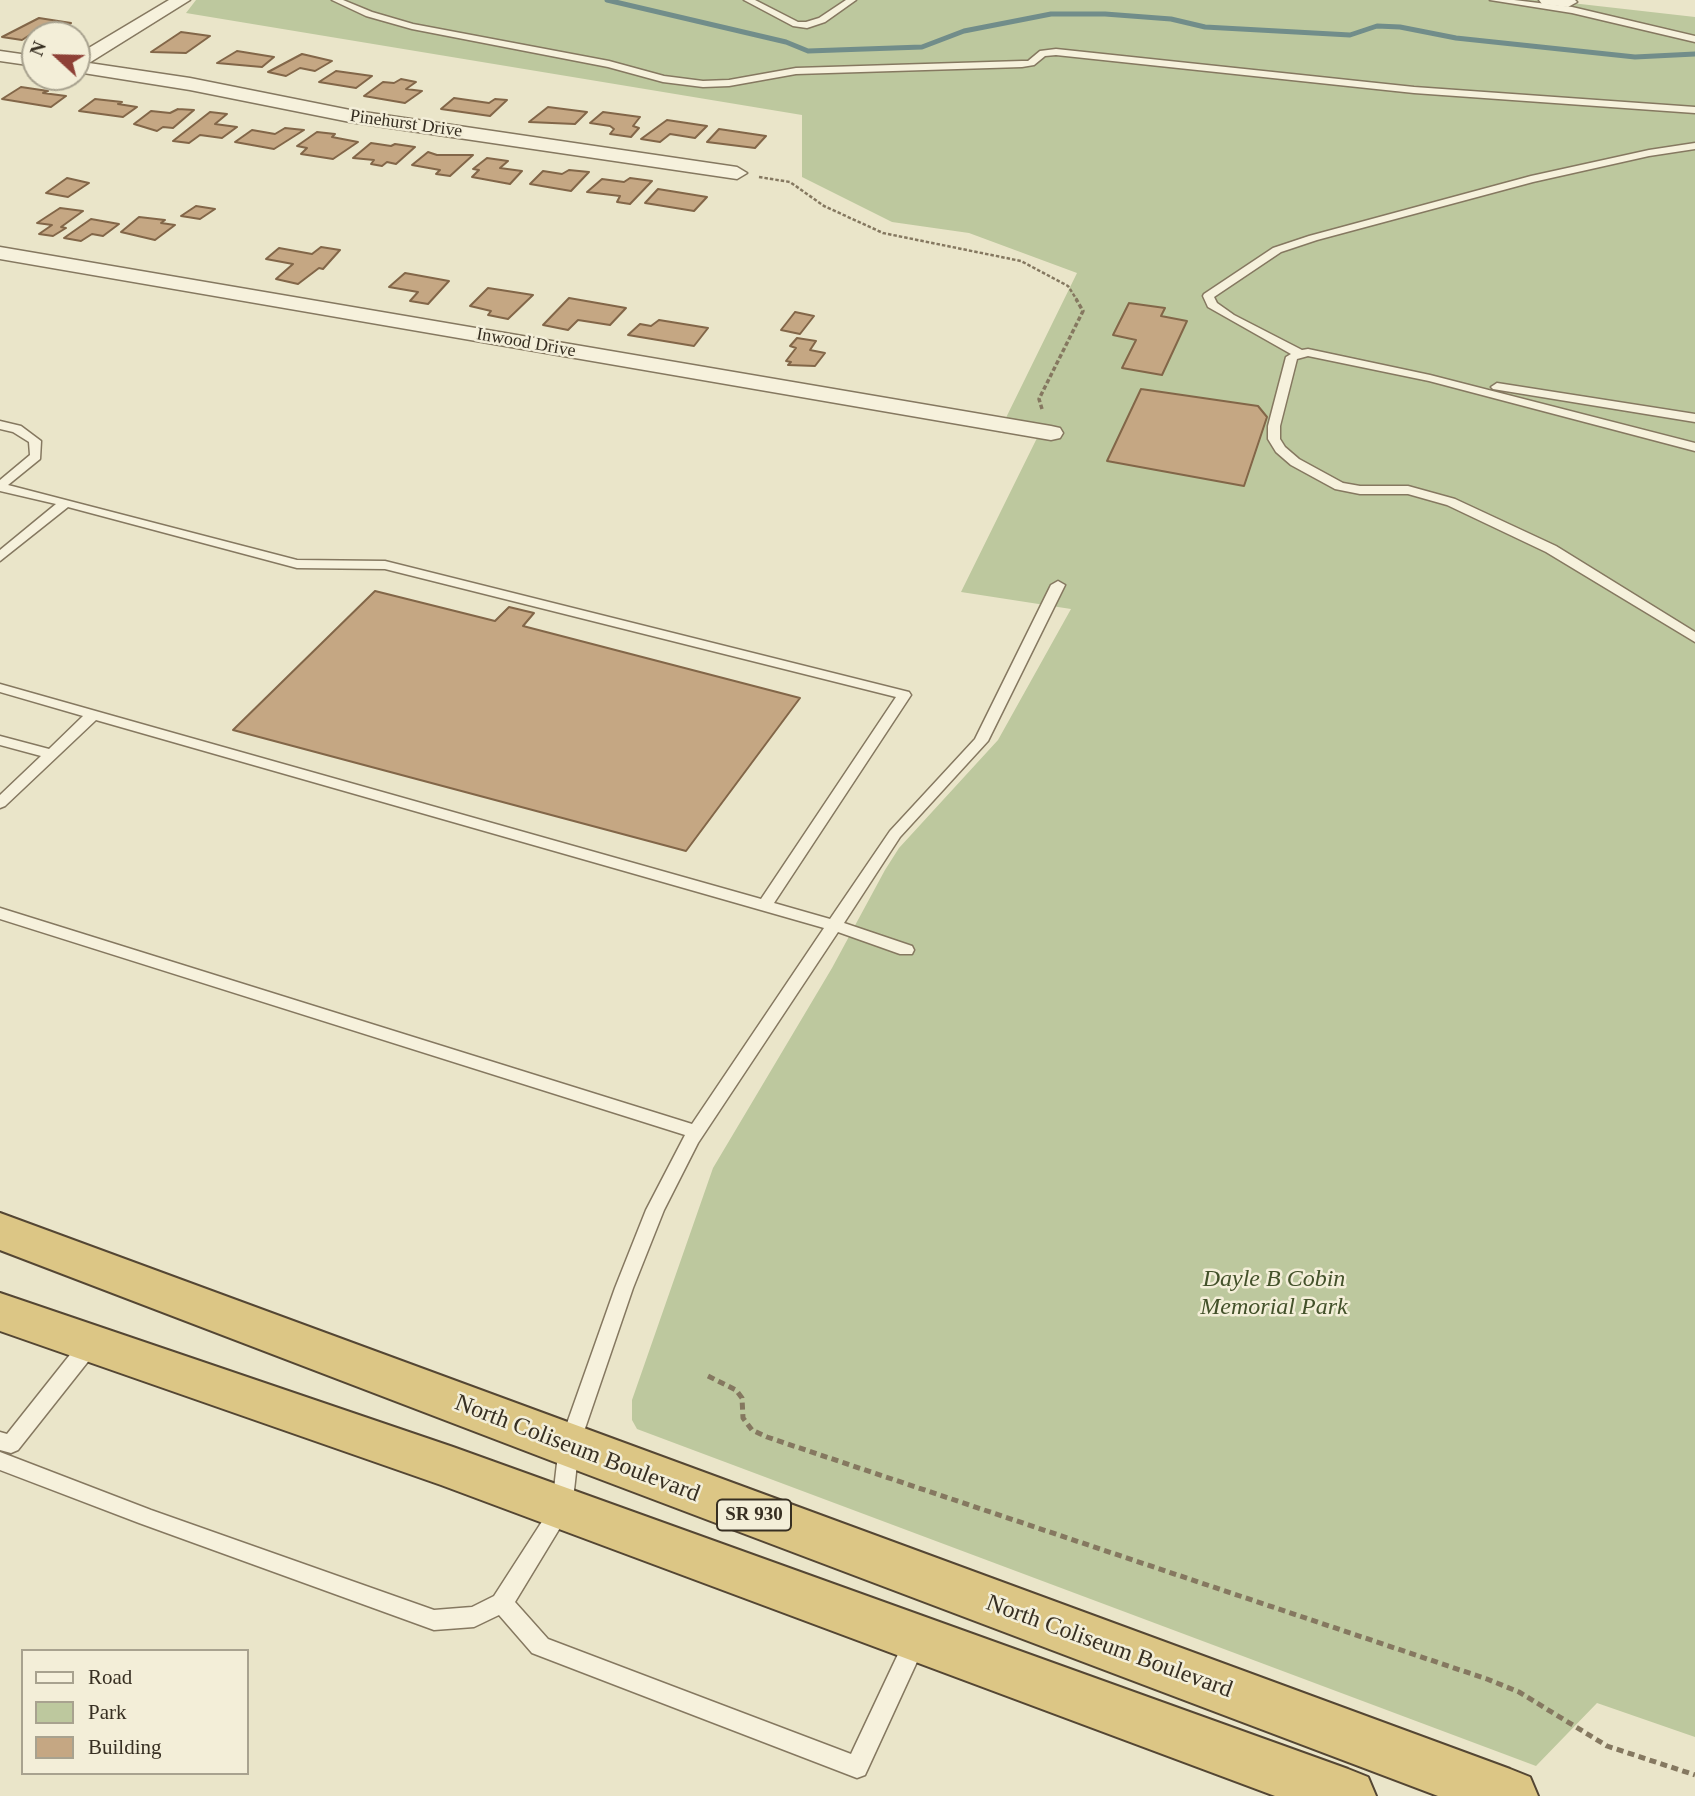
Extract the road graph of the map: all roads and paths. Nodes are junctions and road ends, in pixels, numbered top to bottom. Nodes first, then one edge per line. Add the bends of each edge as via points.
1 (181, 0) edge
2 (336, 0) edge
3 (748, 0) edge
4 (852, 0) edge
5 (1494, 0) edge
6 (1548, 0) edge
7 (1568, 2) dead end
8 (1695, 39) edge
9 (0, 56) edge
10 (91, 56) edge
11 (21, 59) edge
12 (91, 67) edge
13 (1695, 110) edge
14 (1695, 146) edge
15 (737, 173) joint
16 (0, 253) edge
17 (1299, 353) junction
18 (1453, 385) junction
19 (1695, 418) edge
20 (0, 425) edge
21 (1051, 433) joint
22 (1695, 447) edge
23 (0, 486) edge
24 (66, 503) junction
25 (0, 556) edge
26 (1059, 585) dead end
27 (1695, 638) edge
28 (0, 688) edge
29 (94, 715) junction
30 (0, 740) edge
31 (52, 754) junction
32 (0, 803) edge
33 (765, 905) junction
34 (0, 913) edge
35 (836, 926) junction
36 (906, 950) dead end
37 (696, 1132) junction
38 (0, 1231) edge
39 (0, 1312) edge
40 (91, 1343) junction
41 (708, 1376) dead end
42 (569, 1446) junction
43 (3, 1451) edge
44 (562, 1508) junction
45 (502, 1603) junction
46 (917, 1638) junction
47 (1695, 1775) edge
48 (1348, 1796) edge
49 (1510, 1796) edge

1 - 10 street
2 - 13 lane via 412,26 702,84 796,71 1022,64 1056,52 1414,90
3 - 4 lane via 807,25
5 - 8 lane via 1572,10
6 - 7 street
9 - 11 street
12 - 15 street, Pinehurst Drive via 349,116
14 - 17 lane via 1531,179 1313,238 1277,250 1208,296 1230,317
15 - 21 path via 790,182 824,206 883,233 1021,261 1068,286 1083,311 1039,400
16 - 21 street, Inwood Drive
17 - 18 lane
17 - 27 lane via 1287,369 1274,426 1274,439 1295,462 1339,486 1408,490 1451,502 1551,549
18 - 19 lane via 1571,397
18 - 22 lane
20 - 23 lane via 35,441 36,456
23 - 24 lane
24 - 25 lane
24 - 33 lane via 297,564 385,565 904,695
26 - 35 lane via 981,741 895,834
28 - 29 lane
29 - 31 lane
29 - 33 lane
30 - 31 lane
31 - 32 lane
33 - 35 lane
34 - 37 lane
35 - 36 lane
35 - 37 lane
37 - 42 lane via 655,1210
38 - 42 highway, North Coliseum Boulevard / SR 930
39 - 40 highway
40 - 43 lane
40 - 44 highway
41 - 47 path via 736,1390 742,1398 743,1418 752,1430 767,1437 1487,1679 1519,1692 1606,1746
42 - 44 lane
42 - 49 highway, North Coliseum Boulevard / SR 930
43 - 45 lane via 146,1517 434,1620 474,1617
44 - 45 lane
44 - 46 highway
45 - 46 lane via 540,1646 857,1767
46 - 48 highway

